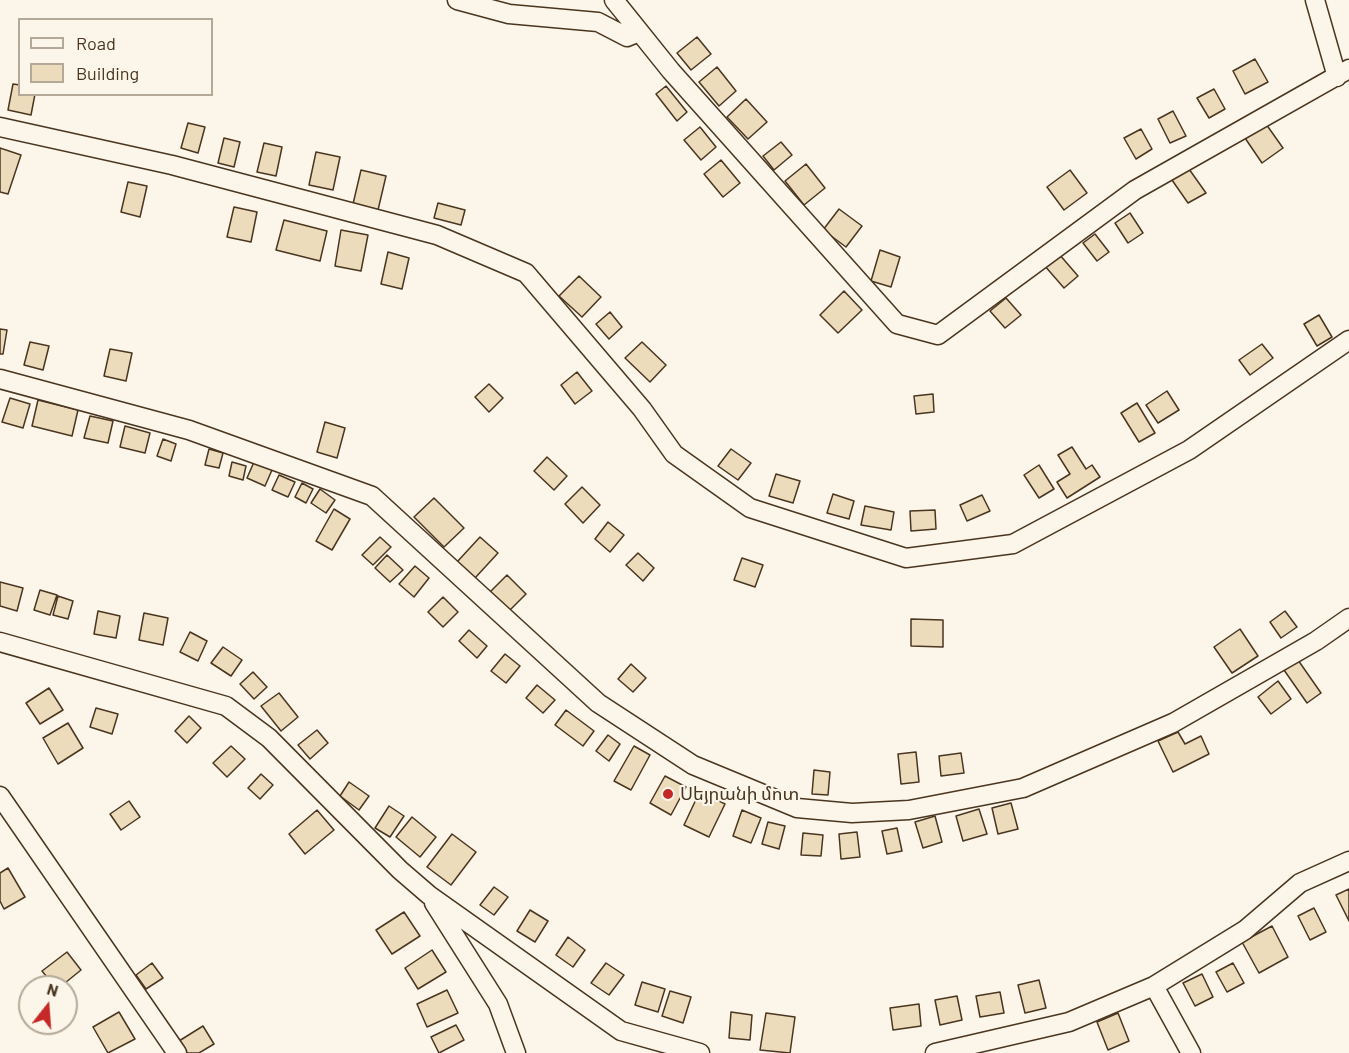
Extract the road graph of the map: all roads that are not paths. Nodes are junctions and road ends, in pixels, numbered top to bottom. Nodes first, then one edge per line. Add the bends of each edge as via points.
1 (458, 0) edge
2 (614, 0) edge
3 (1315, 0) edge
4 (639, 32) junction
5 (1343, 73) edge
6 (0, 127) edge
7 (1349, 340) edge
8 (0, 379) edge
9 (1349, 618) edge
10 (0, 642) edge
11 (0, 796) edge
12 (1349, 861) edge
13 (429, 895) junction
14 (1154, 986) junction
15 (177, 1053) edge
16 (516, 1053) edge
17 (700, 1053) edge
18 (935, 1053) edge
19 (1191, 1053) edge

1 - 4 street via 508,14 597,22 627,37
2 - 4 street
3 - 5 street
4 - 5 street via 897,324 938,335 1135,190
6 - 7 street via 172,165 437,235 525,273 642,409 675,454 750,508 906,558 1013,544 1189,450
8 - 9 street via 189,430 372,496 598,703 693,765 797,808 852,813 909,810 1023,788 1173,723
10 - 13 street via 226,706 269,738
11 - 15 street
12 - 14 street via 1300,883 1245,930
13 - 16 street via 498,1004
13 - 17 street via 621,1031
14 - 18 street via 1069,1022
14 - 19 street

